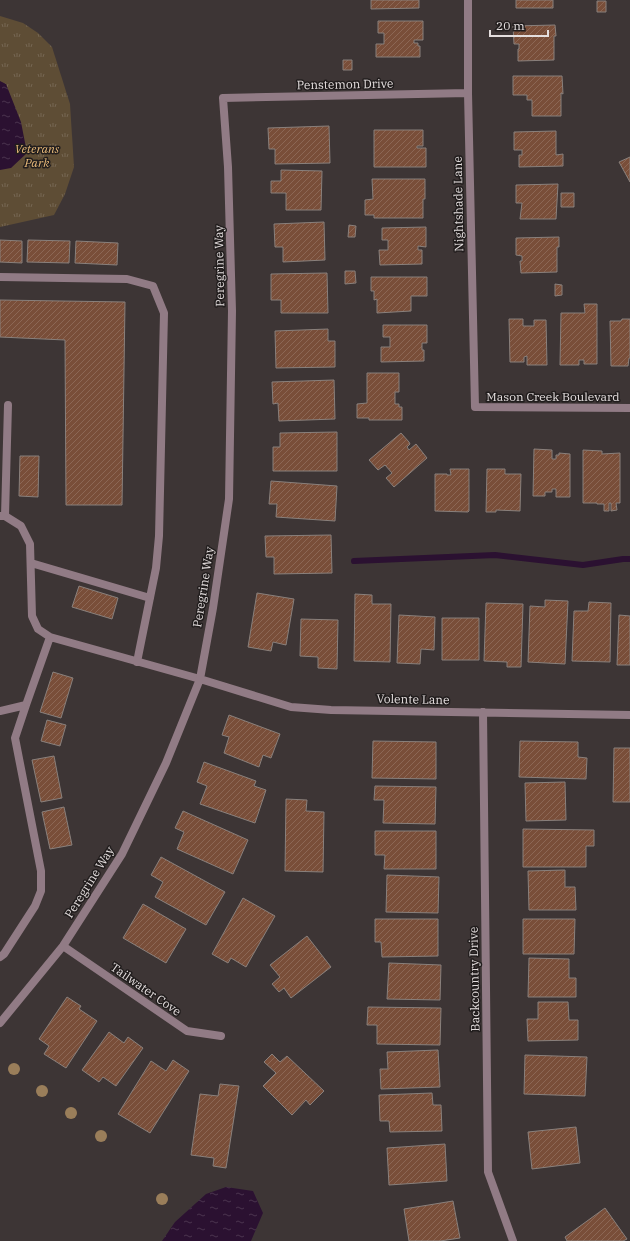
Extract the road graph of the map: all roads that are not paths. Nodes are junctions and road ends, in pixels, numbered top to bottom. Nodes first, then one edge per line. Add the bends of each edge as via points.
1 (468, 0) edge
2 (468, 93) junction
3 (223, 98) joint
4 (0, 276) edge
5 (8, 405) dead end
6 (475, 407) joint
7 (630, 408) edge
8 (2, 516) edge
9 (31, 563) junction
10 (150, 598) junction
11 (50, 637) junction
12 (137, 662) junction
13 (200, 679) junction
14 (26, 705) junction
15 (0, 711) edge
16 (483, 712) junction
17 (630, 715) edge
18 (63, 946) junction
19 (0, 957) edge
20 (0, 1023) edge
21 (221, 1036) dead end
22 (513, 1241) edge

1 - 2 street, Nightshade Lane
2 - 3 street, Penstemon Drive
2 - 6 street, Nightshade Lane
3 - 13 street, Peregrine Way via 228,167 232,311 229,499
4 - 10 street via 127,279 153,286 164,313 159,536
5 - 8 street
6 - 7 street, Mason Creek Boulevard
8 - 9 street via 21,526 30,544
9 - 10 street
9 - 11 street via 32,616 38,629
10 - 12 street
11 - 12 street, Volente Lane
11 - 14 street
12 - 13 street, Volente Lane
13 - 16 street, Volente Lane via 291,707
13 - 18 street, Peregrine Way via 166,763 122,854
14 - 15 street
14 - 19 street via 15,738 42,871 41,891 27,920
16 - 17 street, Volente Lane
16 - 22 street, Backcountry Drive via 488,1172
18 - 20 street, Peregrine Way
18 - 21 street, Tailwater Cove via 187,1032

